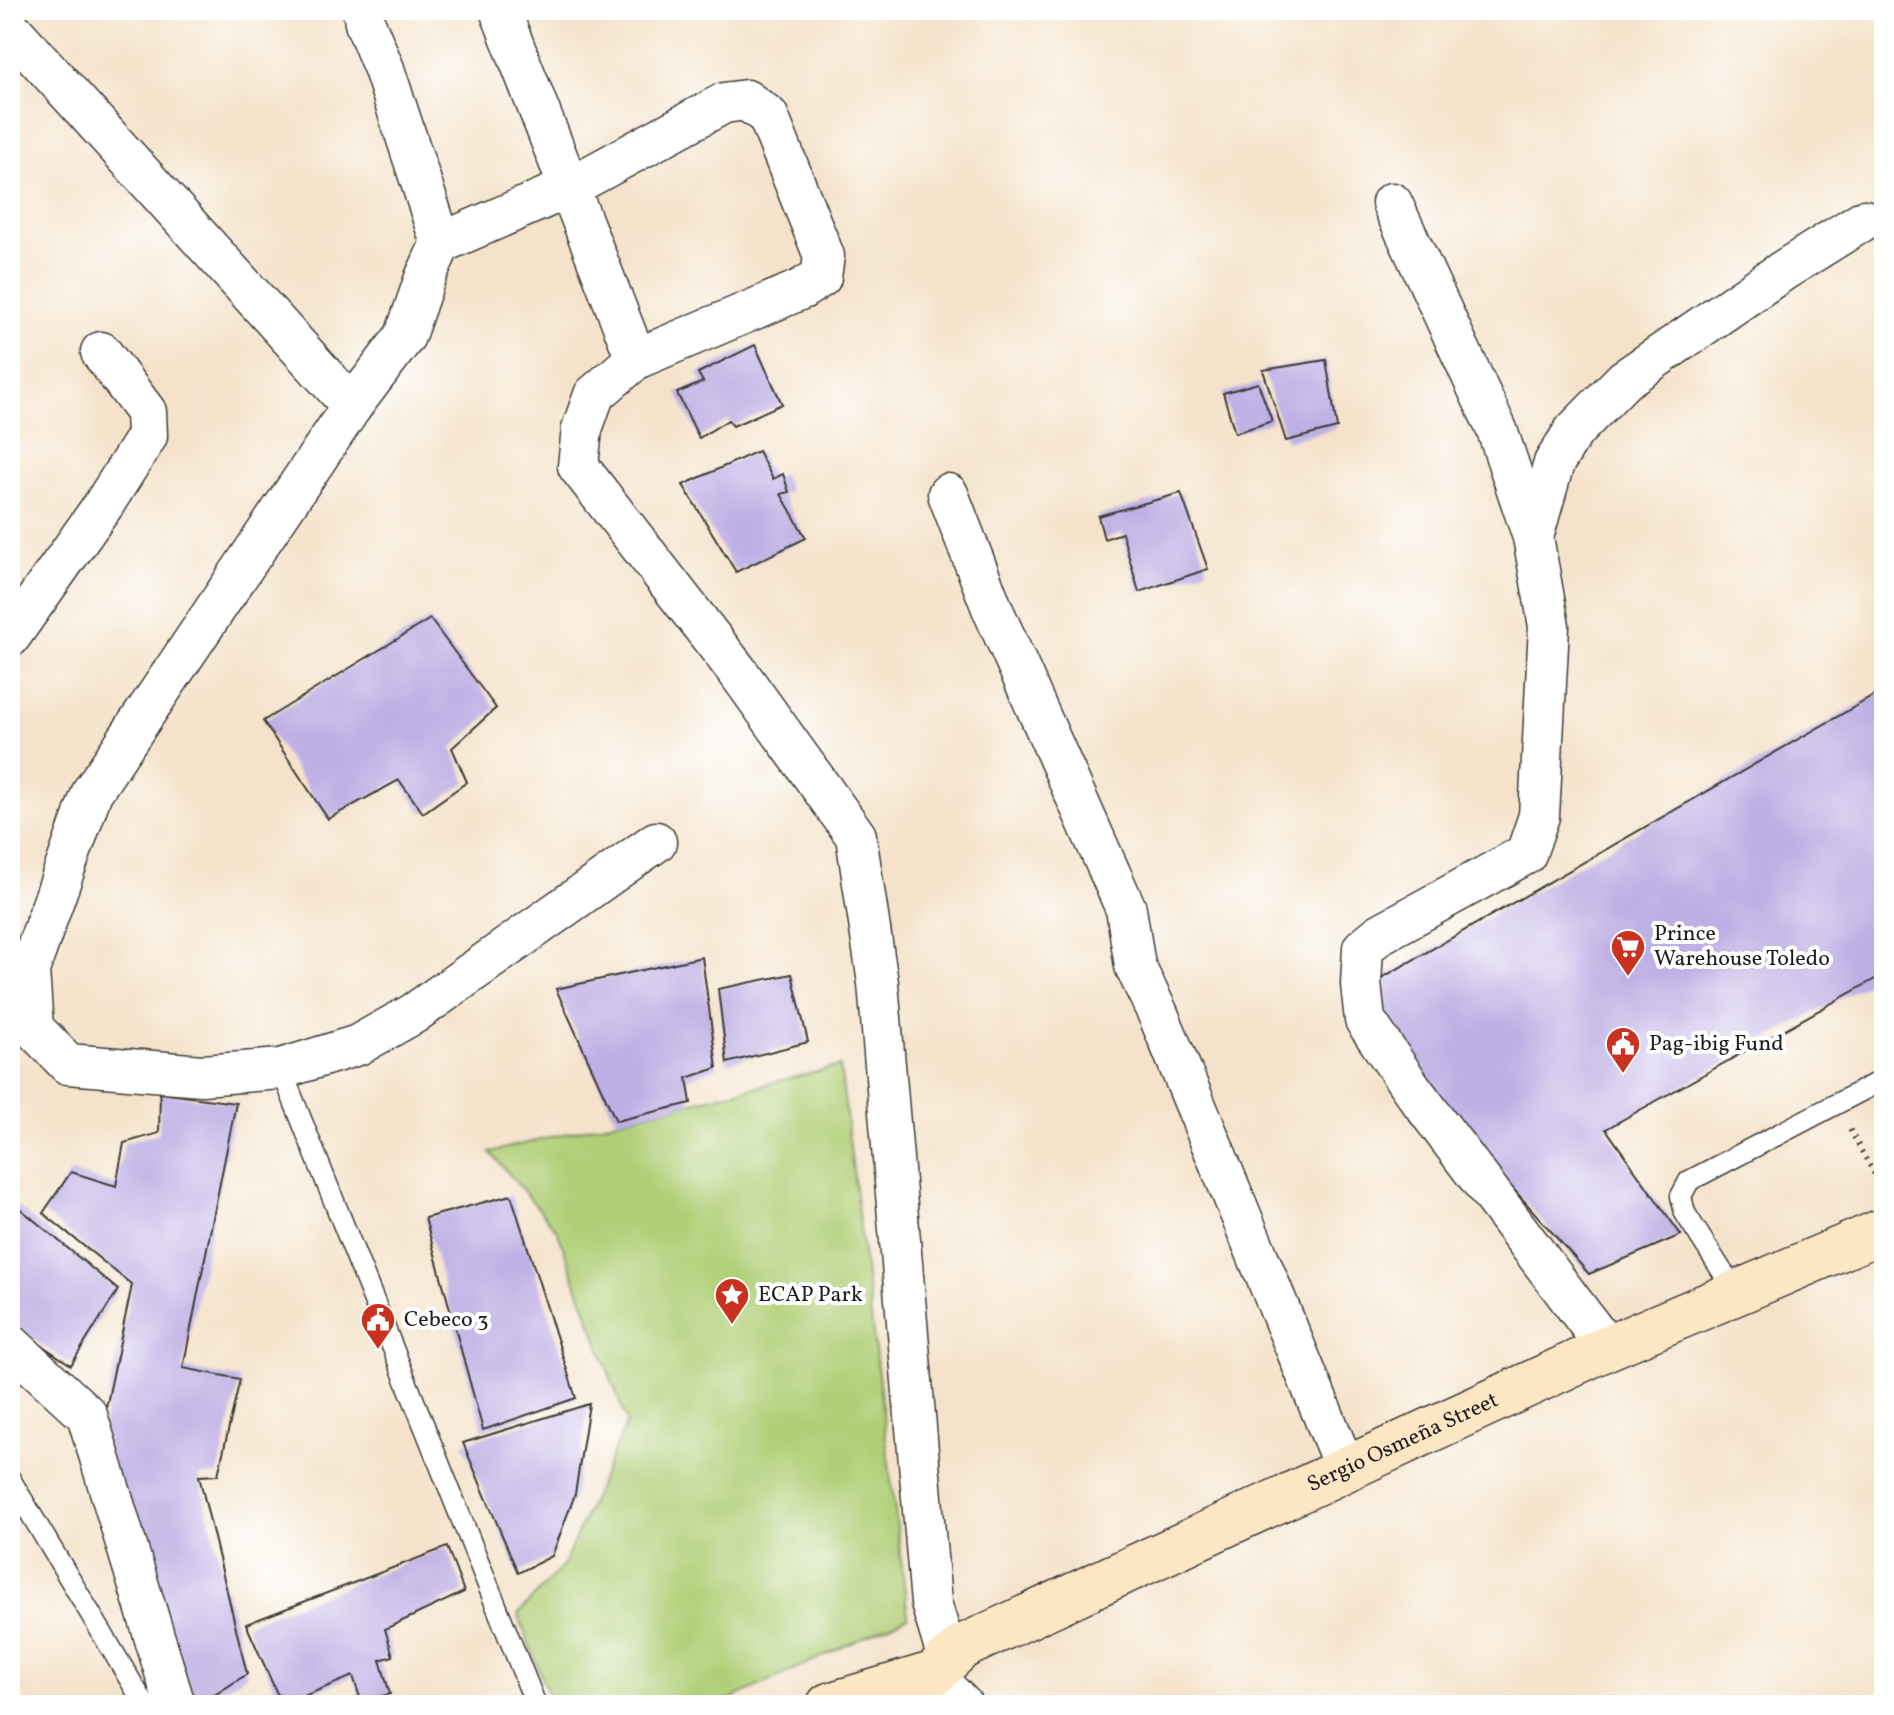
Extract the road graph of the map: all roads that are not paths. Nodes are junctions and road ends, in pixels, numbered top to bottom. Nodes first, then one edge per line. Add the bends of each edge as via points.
1 (363, 10) edge
2 (500, 10) edge
3 (10, 28) edge
4 (570, 187) junction
5 (1392, 203) dead end
6 (1864, 220) dead end
7 (441, 243) junction
8 (101, 352) dead end
9 (636, 359) junction
10 (352, 406) junction
11 (948, 494) dead end
12 (1533, 537) junction
13 (10, 637) edge
14 (656, 842) dead end
15 (281, 1069) junction
16 (1884, 1079) edge
17 (1884, 1230) edge
18 (1736, 1293) junction
19 (10, 1344) edge
20 (1607, 1348) junction
21 (1345, 1468) junction
22 (10, 1479) edge
23 (940, 1666) junction
24 (145, 1705) edge
25 (175, 1705) edge
26 (536, 1705) edge
27 (829, 1705) edge
28 (901, 1705) edge
29 (962, 1705) edge

1 - 7 street
2 - 4 street
3 - 10 street
4 - 7 street
4 - 9 street
4 - 9 street via 724,103 746,100 768,116 824,256 821,277 802,289
5 - 12 street via 1497,430
6 - 12 street via 1624,380 1574,431 1554,463
7 - 10 street via 405,336
8 - 13 street via 146,412 147,436
9 - 23 street via 594,395 582,429 578,466 738,672 856,836 878,983
10 - 15 street via 92,792 29,970 33,1028 68,1064 202,1075
11 - 21 street via 992,608 1126,909 1135,966
12 - 20 street via 1549,626 1539,816 1526,854 1380,934 1363,948 1361,984 1365,1020
14 - 15 street via 413,1014 358,1045
15 - 26 lane
16 - 18 lane via 1689,1181 1681,1196 1685,1213
17 - 18 main road, Sergio Osmeña Street
18 - 20 main road, Sergio Osmeña Street
19 - 25 street via 87,1415
20 - 21 main road, Sergio Osmeña Street
21 - 23 main road, Sergio Osmeña Street via 962,1647
22 - 24 lane
23 - 27 main road, Sergio Osmeña Street
23 - 28 main road, Sergio Osmeña Street
23 - 29 street

